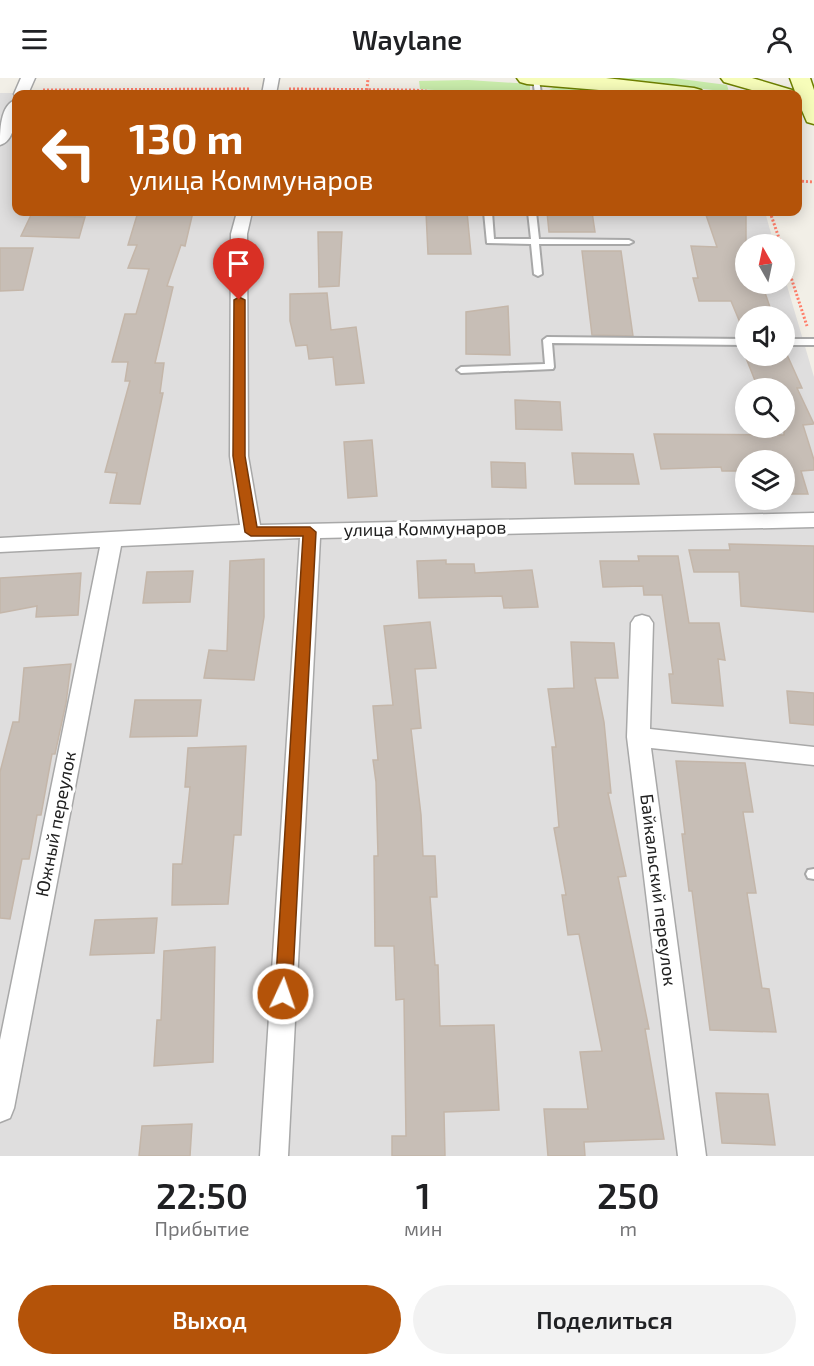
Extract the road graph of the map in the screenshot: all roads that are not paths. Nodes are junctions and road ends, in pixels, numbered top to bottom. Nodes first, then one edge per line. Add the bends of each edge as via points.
1 (527, 78) edge
2 (732, 78) edge
3 (800, 78) edge
4 (536, 79) edge
5 (652, 90) edge
6 (772, 90) edge
7 (807, 110) edge
8 (12, 113) edge
9 (814, 126) edge
10 (0, 141) edge
11 (243, 216) edge
12 (488, 216) edge
13 (532, 216) edge
14 (535, 242) junction
15 (629, 242) dead end
16 (538, 274) dead end
17 (735, 342) edge
18 (795, 342) edge
19 (813, 342) edge
20 (461, 370) dead end
21 (814, 520) edge
22 (251, 532) junction
23 (310, 532) junction
24 (112, 539) junction
25 (0, 545) edge
26 (642, 623) dead end
27 (638, 738) junction
28 (814, 756) edge
29 (0, 1108) edge
30 (274, 1156) edge
31 (692, 1156) edge

1 - 4 main road
2 - 6 main road
3 - 7 main road
4 - 5 main road
7 - 9 main road
8 - 10 street
11 - 22 street via 239,234 239,456
12 - 14 lane via 490,242
13 - 14 lane
14 - 15 lane
14 - 16 lane
17 - 20 lane via 547,340 550,367
18 - 19 lane
21 - 23 street, улица Коммунаров
22 - 23 street, улица Коммунаров
22 - 24 street, улица Коммунаров
23 - 30 street
24 - 25 street, улица Коммунаров
24 - 29 street, Южный переулок
26 - 27 street, Байкальский переулок
27 - 28 street
27 - 31 street, Байкальский переулок

